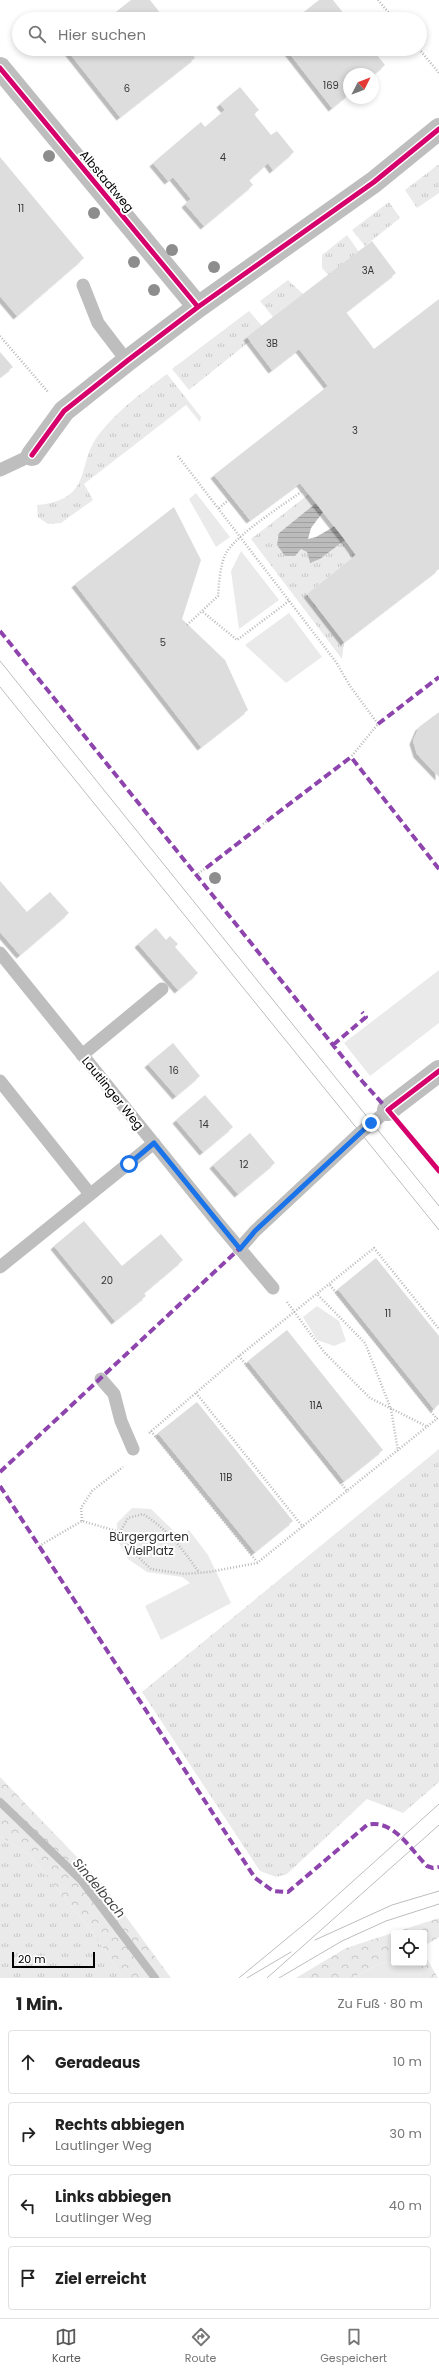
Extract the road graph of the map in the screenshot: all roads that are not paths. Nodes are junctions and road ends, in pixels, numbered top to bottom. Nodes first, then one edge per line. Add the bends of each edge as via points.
1 (0, 68) edge
2 (439, 130) edge
3 (83, 285) dead end
4 (198, 307) junction
5 (127, 361) junction
6 (32, 455) joint
7 (0, 470) edge
8 (0, 954) edge
9 (162, 989) dead end
10 (82, 1055) junction
11 (439, 1072) edge
12 (0, 1081) edge
13 (388, 1110) joint
14 (154, 1143) junction
15 (90, 1194) junction
16 (240, 1249) junction
17 (0, 1267) edge
18 (273, 1288) road end
19 (101, 1379) dead end
20 (133, 1449) road end

1 - 4 street, Albstadtweg
2 - 4 street via 374,182
3 - 5 lane via 98,323
4 - 5 street
5 - 6 street via 64,411
6 - 7 lane
8 - 10 lane, Lautlinger Weg
9 - 10 lane
10 - 14 lane, Lautlinger Weg
11 - 13 street
12 - 15 lane
13 - 16 lane via 272,1215
14 - 15 lane
14 - 16 lane, Lautlinger Weg
15 - 17 lane
16 - 18 lane, Lautlinger Weg
19 - 20 lane via 114,1394 121,1421

